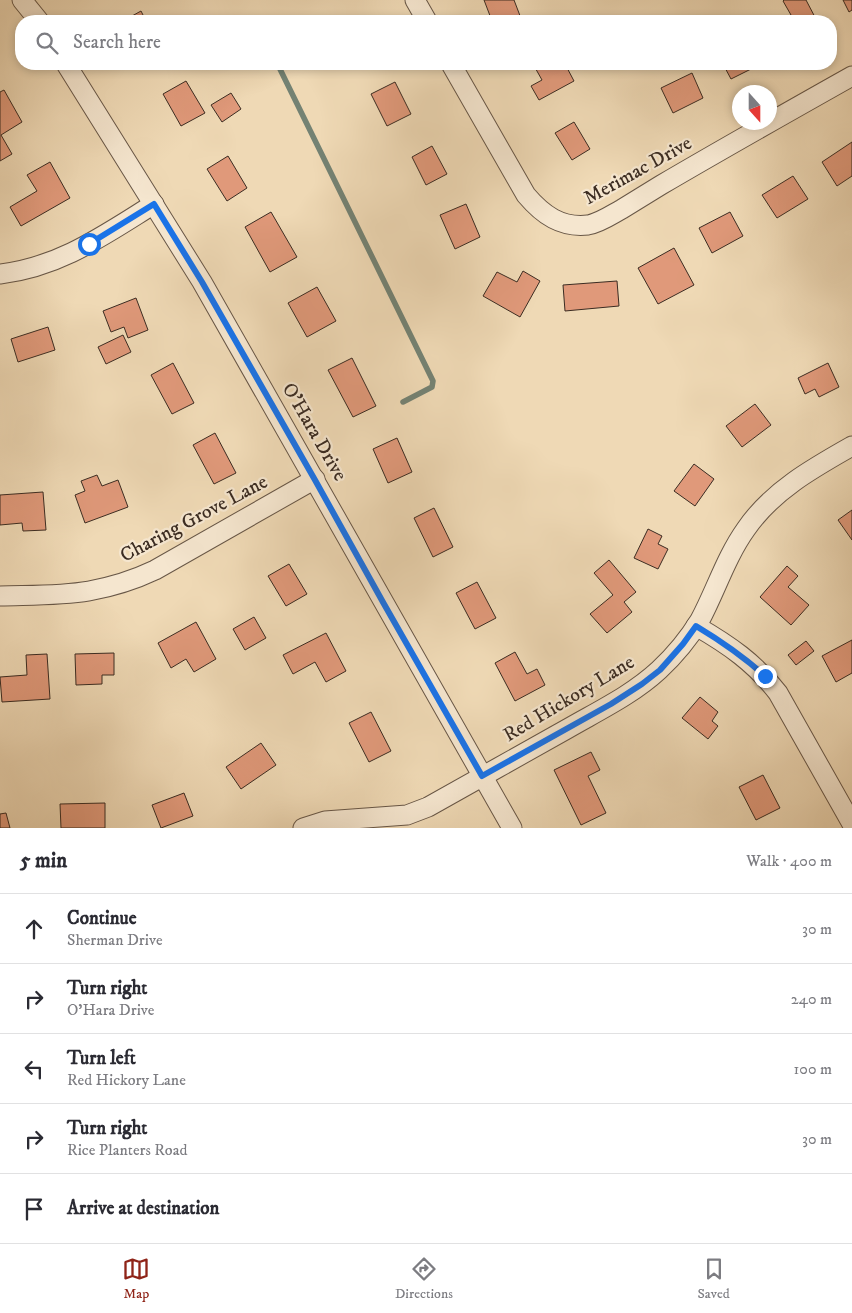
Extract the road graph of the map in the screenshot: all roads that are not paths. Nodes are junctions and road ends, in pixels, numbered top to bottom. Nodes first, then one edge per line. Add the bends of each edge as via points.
1 (22, 0) edge
2 (415, 0) edge
3 (34, 15) edge
4 (424, 15) edge
5 (70, 70) edge
6 (454, 70) edge
7 (852, 76) edge
8 (154, 204) junction
9 (0, 274) edge
10 (852, 446) edge
11 (315, 480) junction
12 (0, 596) edge
13 (696, 626) junction
14 (482, 776) junction
15 (852, 824) edge
16 (303, 828) edge
17 (512, 828) edge

1 - 3 street
2 - 4 street
5 - 8 street, O'Hara Drive
6 - 7 street, Merimac Drive via 526,195 549,217 578,226 602,221
8 - 9 street via 60,258 38,267
8 - 11 street, O'Hara Drive
10 - 13 street, Red Hickory Lane via 790,484 759,512 733,549
11 - 12 street, Charing Grove Lane via 136,579 90,591
11 - 14 street, O'Hara Drive
13 - 14 street, Red Hickory Lane via 660,670 642,684
13 - 15 street via 720,640 765,676 778,693
14 - 16 street, Red Hickory Lane via 428,807 407,815 325,821
14 - 17 street, O'Hara Drive

